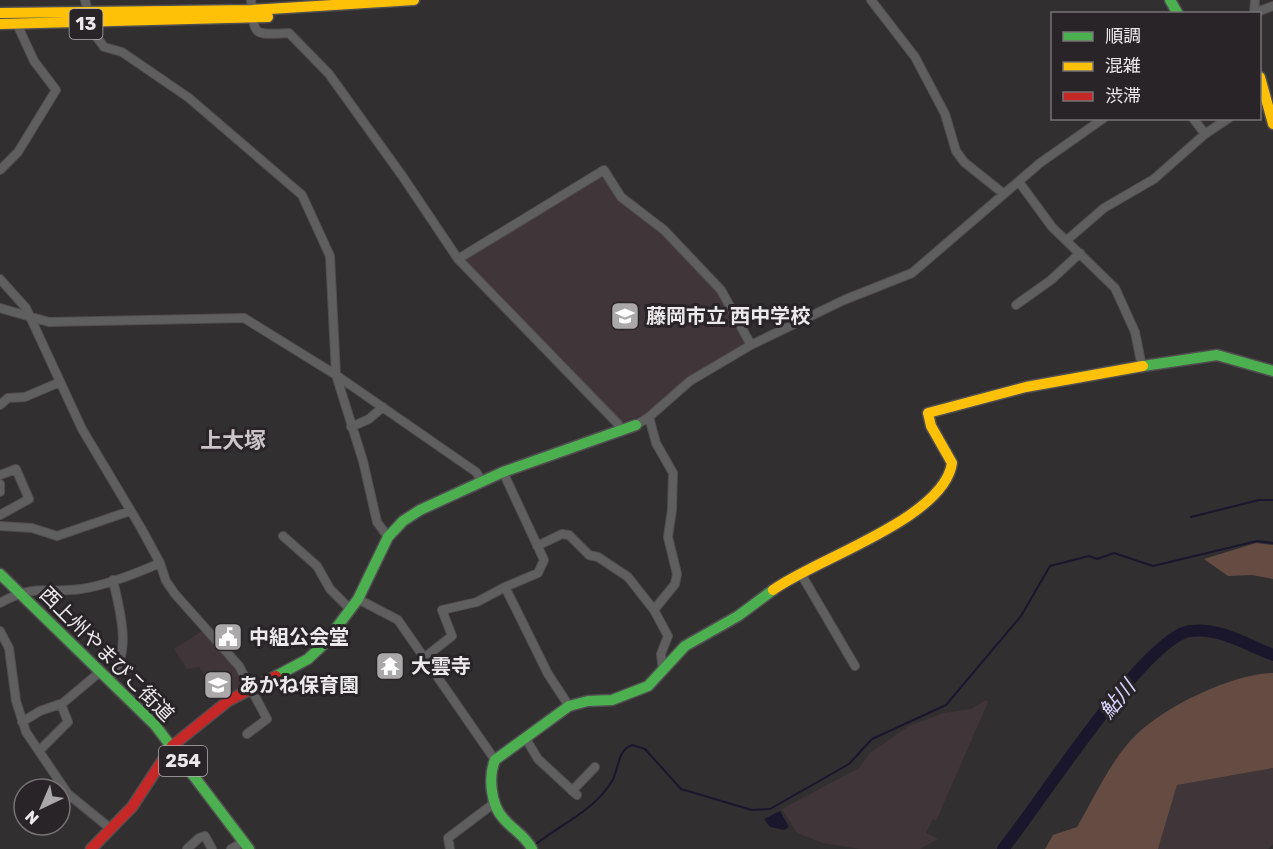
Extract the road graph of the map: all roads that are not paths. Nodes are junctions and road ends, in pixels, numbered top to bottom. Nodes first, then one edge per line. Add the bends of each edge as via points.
1 (85, 0) edge
2 (414, 0) edge
3 (871, 0) edge
4 (1273, 6) edge
5 (251, 10) edge
6 (88, 12) junction
7 (1257, 12) edge
8 (0, 13) edge
9 (0, 24) edge
10 (17, 24) junction
11 (91, 24) junction
12 (1261, 86) edge
13 (1263, 104) edge
14 (1101, 120) edge
15 (1194, 120) edge
16 (1226, 120) edge
17 (1273, 124) edge
18 (1205, 134) junction
19 (0, 170) edge
20 (1019, 182) junction
21 (1004, 194) junction
22 (1067, 240) junction
23 (1080, 253) junction
24 (458, 259) junction
25 (0, 279) edge
26 (1016, 305) dead end
27 (0, 308) edge
28 (31, 318) junction
29 (751, 345) junction
30 (1142, 367) junction
31 (1273, 371) edge
32 (336, 375) junction
33 (60, 382) junction
34 (0, 405) edge
35 (383, 407) junction
36 (649, 417) junction
37 (636, 425) joint
38 (351, 427) junction
39 (621, 432) junction
40 (503, 472) junction
41 (0, 476) edge
42 (482, 481) junction
43 (0, 484) edge
44 (0, 492) edge
45 (130, 511) junction
46 (0, 514) edge
47 (0, 526) edge
48 (284, 536) dead end
49 (388, 537) junction
50 (537, 546) junction
51 (160, 563) junction
52 (0, 574) edge
53 (801, 574) junction
54 (113, 580) junction
55 (505, 587) junction
56 (20, 592) junction
57 (358, 599) junction
58 (0, 603) edge
59 (351, 610) junction
60 (654, 610) junction
61 (0, 631) edge
62 (424, 658) junction
63 (855, 666) dead end
64 (663, 671) junction
65 (105, 675) junction
66 (250, 688) junction
67 (61, 704) junction
68 (569, 706) junction
69 (22, 722) junction
70 (246, 734) dead end
71 (526, 739) junction
72 (172, 746) junction
73 (39, 751) junction
74 (495, 760) junction
75 (596, 767) dead end
76 (494, 804) junction
77 (111, 829) junction
78 (247, 845) edge
79 (91, 849) edge
80 (188, 849) edge
81 (212, 849) edge
82 (231, 849) edge
83 (450, 849) edge
84 (532, 849) edge

1 - 6 street
2 - 5 main road, 13
3 - 21 street via 915,57 945,114 956,151
4 - 7 street
5 - 6 main road, 13
5 - 11 main road, 13
5 - 24 street via 257,32 289,33 329,74
6 - 8 main road, 13
6 - 11 street
9 - 10 main road, 13
10 - 11 main road, 13
10 - 19 street via 34,61 56,90 18,152
11 - 32 street via 104,46 122,52 189,98 302,195 330,256
12 - 13 main road
13 - 17 main road
14 - 20 street
15 - 18 street
16 - 18 street
18 - 22 street via 1154,179 1105,207
20 - 21 street
20 - 22 street via 1052,227
21 - 29 street via 912,273 844,300
22 - 23 street
23 - 26 street
23 - 30 street via 1121,298 1135,332
24 - 29 street via 604,170 621,196 664,230 721,290
24 - 39 street via 618,424
25 - 28 street
27 - 28 street
28 - 32 street via 49,322 244,318
28 - 33 street
29 - 36 street via 690,381
30 - 31 main road via 1217,355
30 - 53 main road via 1026,387 927,413 952,463 950,476 916,511 864,543
32 - 35 street
32 - 38 street
33 - 34 street via 25,397 8,398
33 - 45 street via 82,429
35 - 38 street
35 - 42 street via 476,472
36 - 37 street
36 - 60 street via 656,442 673,473 668,537 677,574 675,584
37 - 39 main road
38 - 49 street via 377,522
39 - 40 main road
40 - 42 main road
40 - 50 street
41 - 46 street via 16,469 29,499
42 - 49 main road via 420,510
43 - 44 street
45 - 47 street via 57,536 32,528
45 - 51 street
48 - 59 street via 317,566 330,589
49 - 57 main road
50 - 55 street via 544,560 538,573
50 - 60 street via 568,535 589,555 628,577
51 - 54 street
51 - 66 street via 174,594 239,666
52 - 56 main road, 西上州やまびこ街道 / 254
53 - 63 street
53 - 64 main road via 685,646
54 - 56 street via 80,589
54 - 65 street via 123,627 120,667
55 - 62 street via 477,602 442,610 452,636
55 - 68 street via 548,674
56 - 58 street
56 - 65 main road, 西上州やまびこ街道 / 254
57 - 59 main road
57 - 62 street via 395,617
59 - 66 main road via 309,659
60 - 64 street via 669,636 661,654
61 - 69 street via 9,648
62 - 74 street
64 - 68 main road via 648,686 612,700
65 - 67 street
65 - 72 main road, 西上州やまびこ街道 / 254
66 - 70 street via 267,719
66 - 72 main road via 218,708
67 - 69 street
67 - 73 street via 68,722
68 - 71 main road
69 - 73 street
71 - 74 main road
71 - 75 street via 538,759 574,793
72 - 77 main road via 153,780
72 - 78 main road, 西上州やまびこ街道 / 254
73 - 77 street via 68,794
74 - 76 main road
76 - 83 street via 448,838
76 - 84 main road
77 - 79 main road
78 - 82 street
80 - 81 street via 205,836

